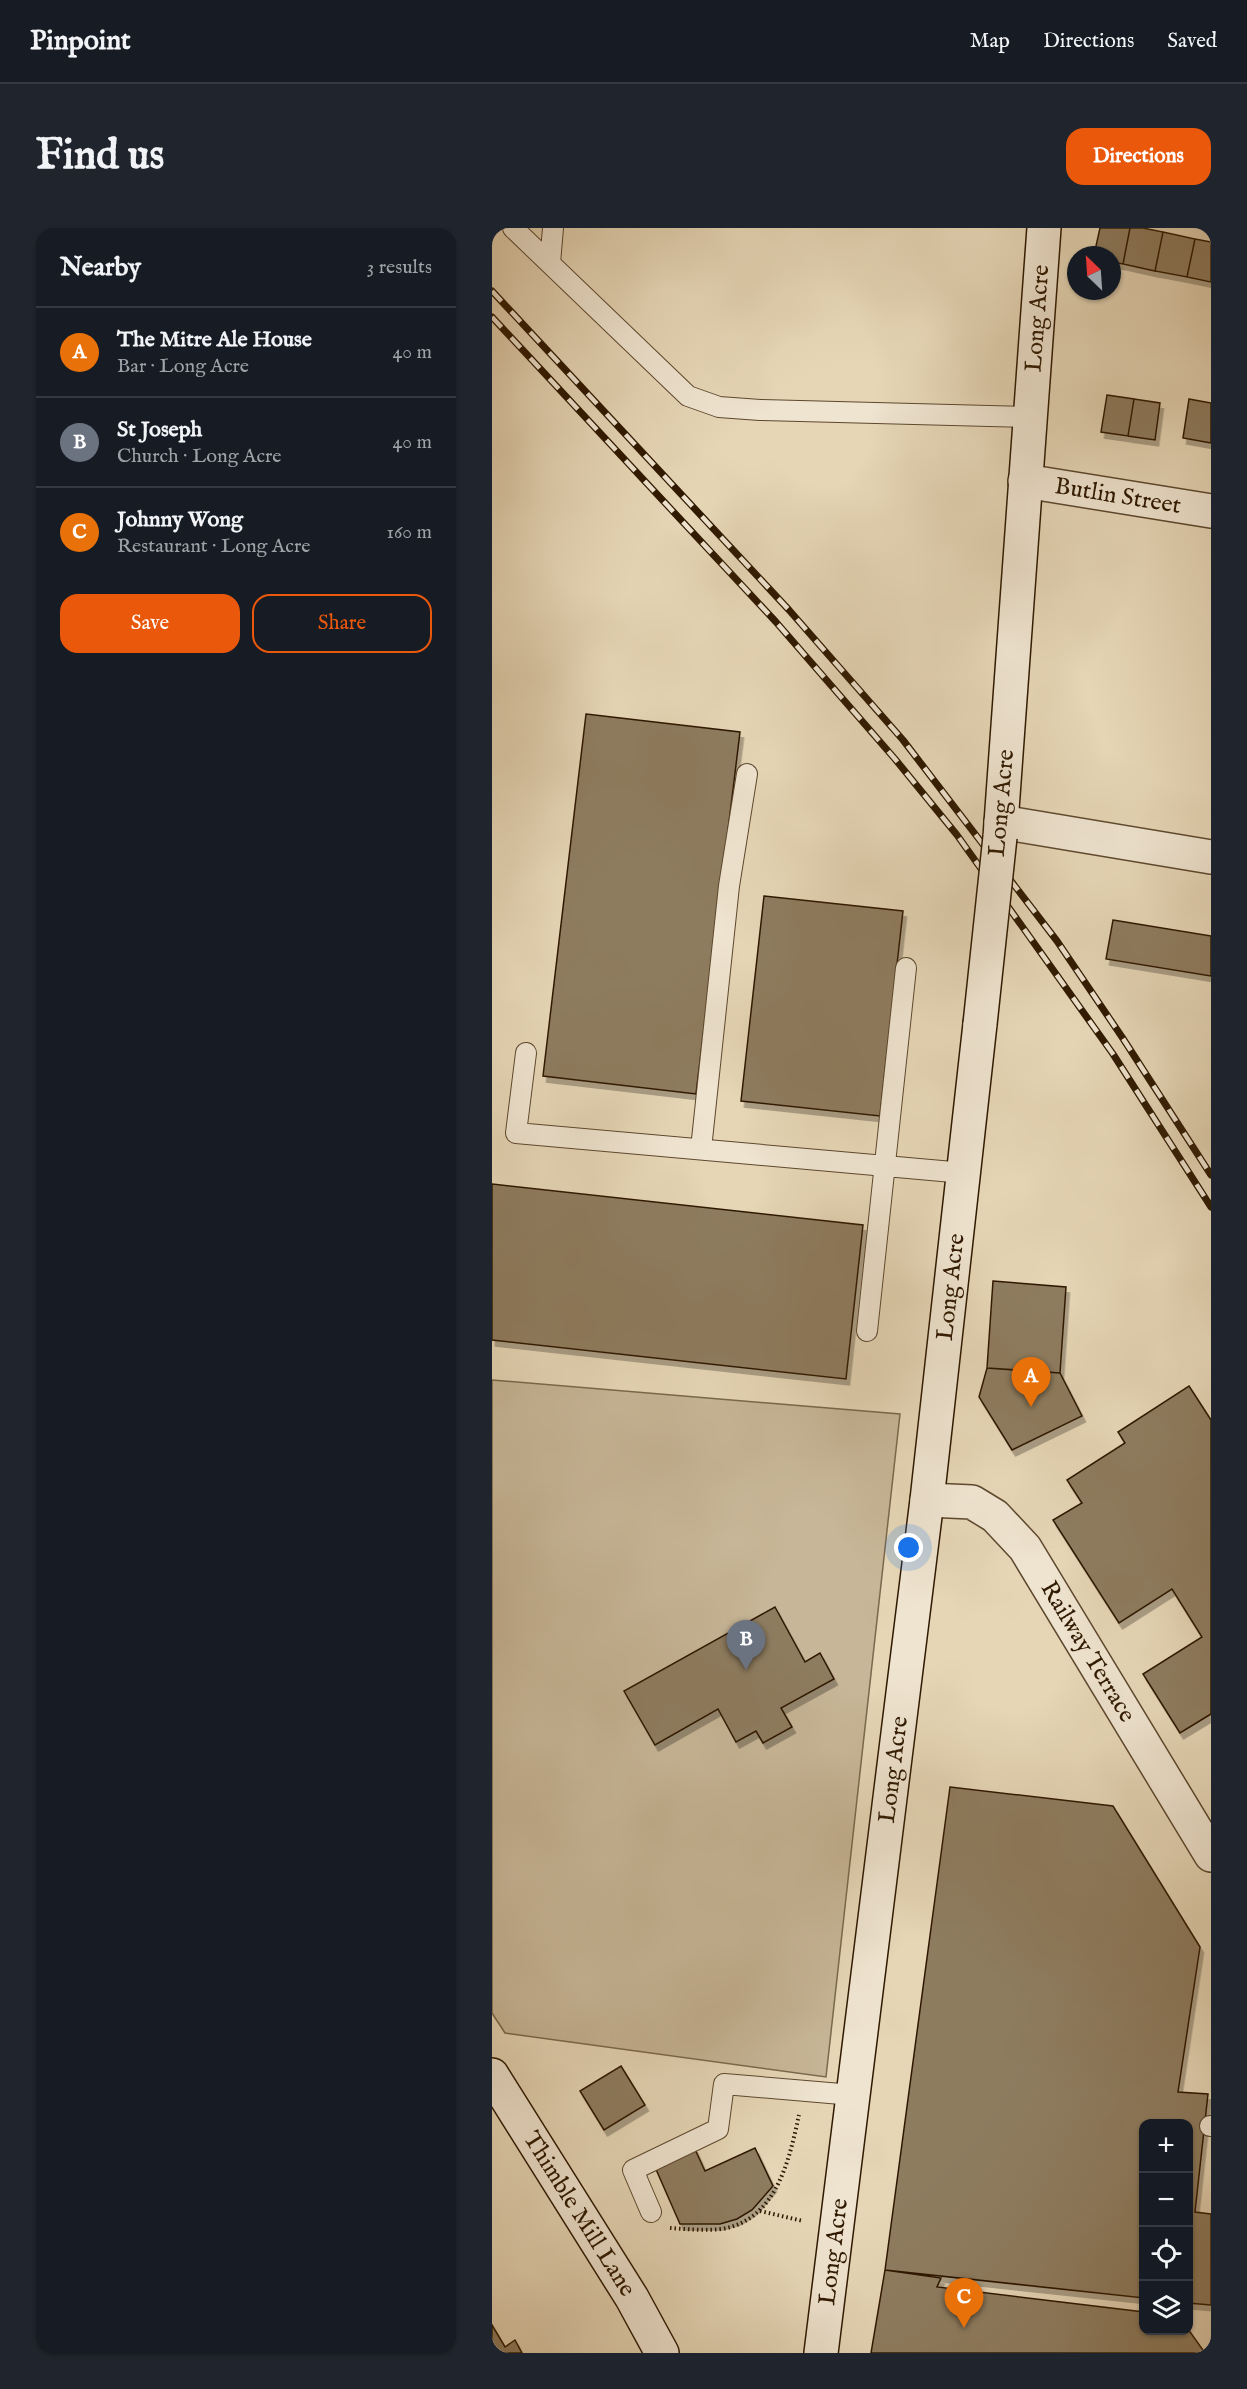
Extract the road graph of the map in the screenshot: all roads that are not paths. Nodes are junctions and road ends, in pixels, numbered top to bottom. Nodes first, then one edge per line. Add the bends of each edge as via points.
1 (513, 228) edge
2 (553, 228) edge
3 (1044, 228) edge
4 (550, 263) junction
5 (1029, 417) junction
6 (1025, 481) junction
7 (1211, 511) edge
8 (747, 774) dead end
9 (1001, 829) junction
10 (1211, 857) edge
11 (906, 968) dead end
12 (526, 1053) dead end
13 (701, 1149) junction
14 (885, 1166) junction
15 (964, 1173) junction
16 (867, 1331) dead end
17 (927, 1500) junction
18 (1211, 1855) edge
19 (492, 2075) edge
20 (853, 2095) junction
21 (651, 2212) dead end
22 (820, 2351) edge
23 (662, 2353) edge

1 - 4 lane
2 - 4 lane
3 - 5 street, Long Acre
4 - 5 lane via 688,396 719,407
5 - 6 street, Long Acre
6 - 7 street, Butlin Street
6 - 9 street, Long Acre
8 - 13 lane via 729,886
9 - 10 street via 1058,831
9 - 15 street, Long Acre, bridge
11 - 14 lane
12 - 13 lane via 516,1133
13 - 14 lane
14 - 15 lane
14 - 16 lane
15 - 17 street, Long Acre
17 - 18 street, Railway Terrace via 972,1502 994,1516 1025,1548
17 - 20 street, Long Acre
19 - 23 street, Thimble Mill Lane via 632,2298
20 - 21 lane via 724,2084 718,2130 633,2169
20 - 22 street, Long Acre

